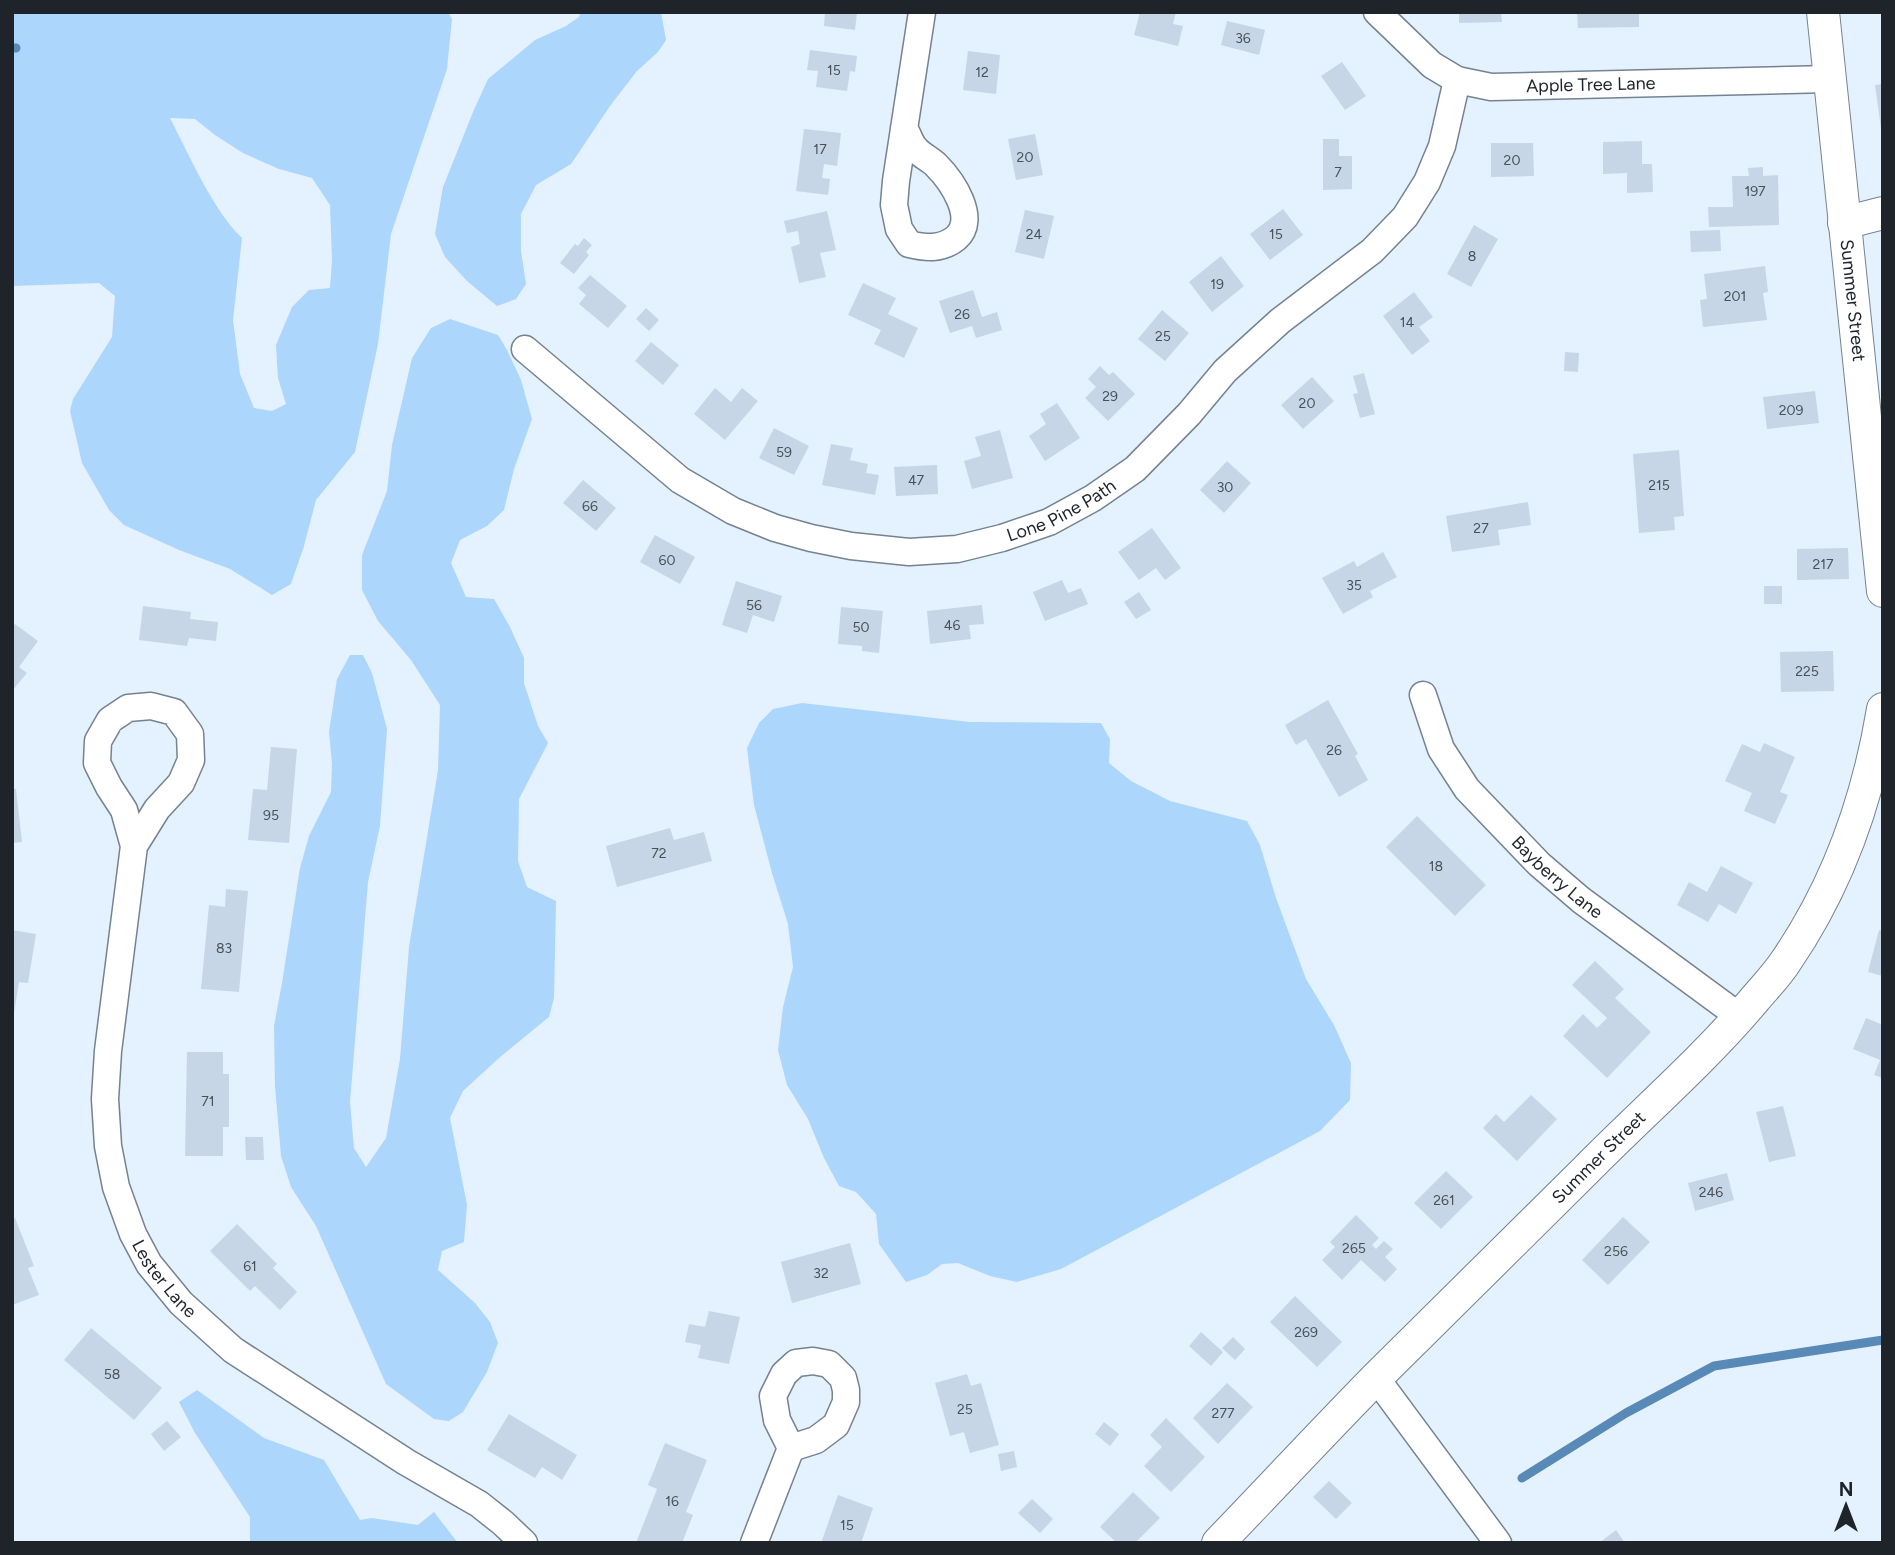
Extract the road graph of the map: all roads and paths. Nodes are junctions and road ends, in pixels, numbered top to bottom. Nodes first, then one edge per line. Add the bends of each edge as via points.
1 (922, 12) edge
2 (1377, 12) edge
3 (1822, 12) edge
4 (1829, 79) junction
5 (1457, 80) junction
6 (904, 128) dead end
7 (1883, 213) edge
8 (1844, 223) junction
9 (525, 349) dead end
10 (1883, 591) edge
11 (1423, 695) dead end
12 (1883, 709) edge
13 (134, 846) junction
14 (1740, 1017) junction
15 (1376, 1378) junction
16 (791, 1448) dead end
17 (524, 1543) edge
18 (754, 1543) edge
19 (1218, 1543) edge
20 (1498, 1543) edge

1 - 6 street
2 - 5 street, Apple Tree Lane via 1432,65
3 - 4 street, Summer Street
4 - 5 street, Apple Tree Lane via 1491,87
4 - 8 street, Summer Street
5 - 9 street, Lone Pine Path via 1442,146 1405,218 1372,251 1280,321 1225,371 1135,469 1048,522 1002,538 957,549 909,552 851,546 775,528 733,511 680,480
7 - 8 street
8 - 10 street, Summer Street
11 - 14 street, Bayberry Lane via 1441,749 1467,789 1539,864
12 - 14 street, Summer Street via 1863,801 1843,857 1784,964
13 - 13 street, Lester Lane via 157,809 181,783 191,760 190,734 174,712 151,705 128,708 110,720 98,741 97,763 124,810
13 - 17 street, Lester Lane via 105,1100 116,1187 149,1264 181,1303 233,1350 479,1504
14 - 15 street, Summer Street
15 - 19 street, Summer Street
15 - 20 street
16 - 18 street

